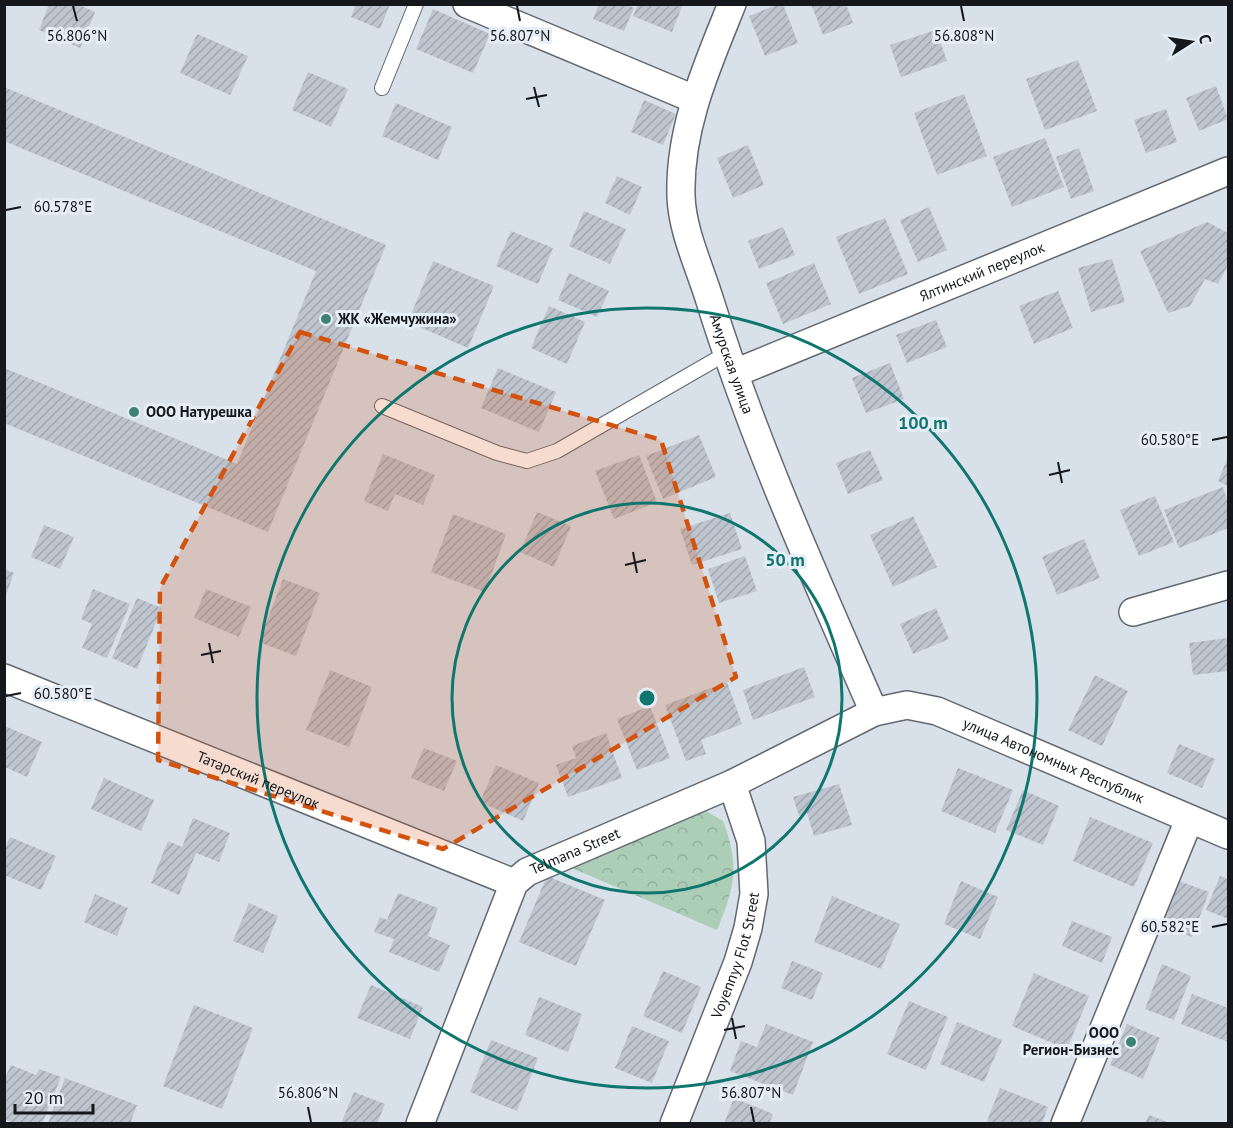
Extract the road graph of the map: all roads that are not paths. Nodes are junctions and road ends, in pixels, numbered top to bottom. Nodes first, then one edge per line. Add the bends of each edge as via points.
1 (416, 4) edge
2 (466, 4) edge
3 (732, 4) edge
4 (382, 88) dead end
5 (694, 99) junction
6 (1228, 171) edge
7 (731, 363) junction
8 (382, 406) dead end
9 (1228, 585) edge
10 (1133, 612) dead end
11 (4, 678) edge
12 (874, 711) junction
13 (732, 783) junction
14 (1189, 820) junction
15 (1228, 835) edge
16 (514, 883) junction
17 (420, 1124) edge
18 (674, 1124) edge
19 (1065, 1124) edge

1 - 4 lane
2 - 5 street
3 - 5 street, Амурская улица
5 - 7 street, Амурская улица via 681,199
6 - 7 street, Ялтинский переулок
7 - 8 lane via 557,451 527,461 497,453
7 - 12 street, Амурская улица via 801,544
9 - 10 street
11 - 16 street, Татарский переулок
12 - 13 street, Telmana Street
12 - 14 street, улица Автономных Республик via 907,705 938,711
13 - 16 street, Telmana Street via 527,872
13 - 18 street, Voyennyy Flot Street via 751,841 754,894 738,962
14 - 15 street, улица Автономных Республик
14 - 19 street
16 - 17 street, Telmana Street

